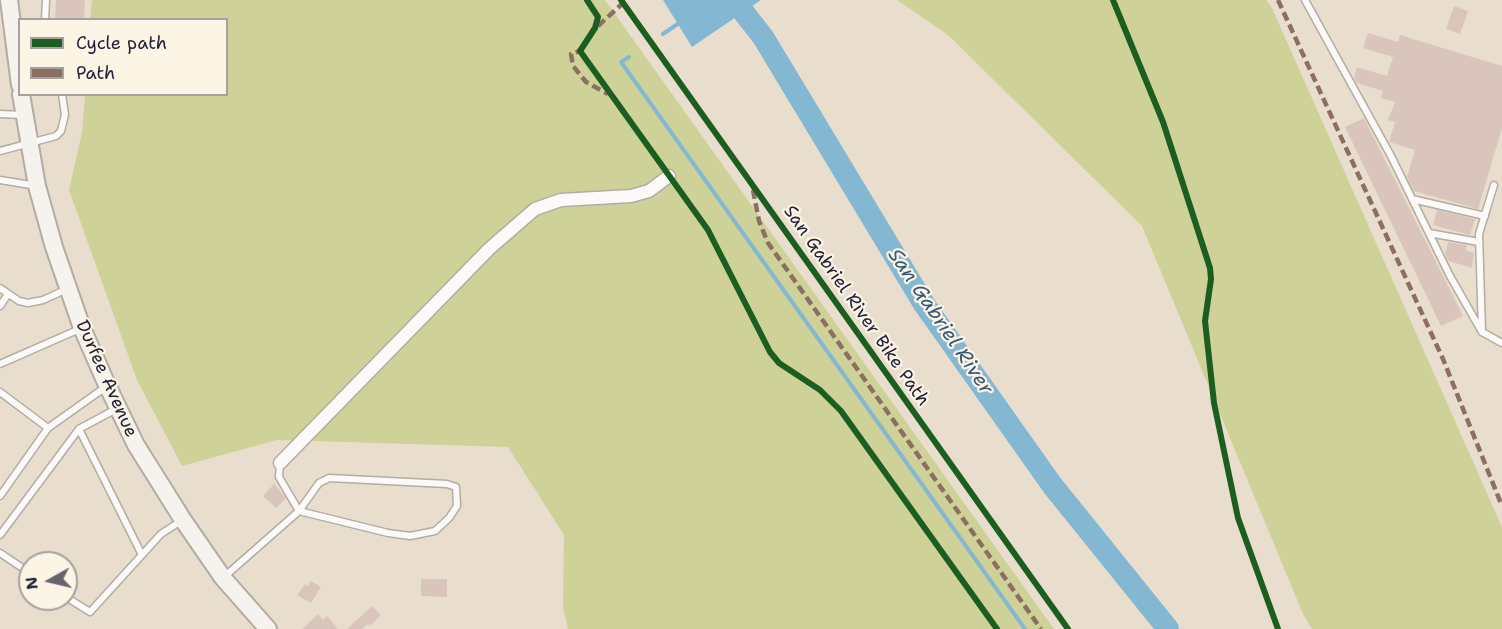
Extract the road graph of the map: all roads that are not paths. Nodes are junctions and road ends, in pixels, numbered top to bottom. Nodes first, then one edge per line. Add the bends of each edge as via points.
1 (9, 0) edge
2 (46, 0) edge
3 (1305, 0) edge
4 (45, 18) edge
5 (18, 70) edge
6 (21, 96) edge
7 (62, 96) edge
8 (0, 114) edge
9 (23, 115) junction
10 (29, 144) junction
11 (0, 151) edge
12 (669, 176) dead end
13 (0, 180) edge
14 (1494, 185) dead end
15 (37, 186) junction
16 (1412, 199) junction
17 (1485, 216) junction
18 (1429, 233) junction
19 (1479, 243) junction
20 (0, 288) edge
21 (68, 289) junction
22 (8, 294) junction
23 (0, 306) edge
24 (81, 327) junction
25 (1482, 332) junction
26 (1502, 343) edge
27 (0, 364) edge
28 (107, 385) junction
29 (0, 392) edge
30 (118, 408) junction
31 (48, 428) junction
32 (79, 429) junction
33 (280, 463) joint
34 (0, 496) edge
35 (299, 511) junction
36 (183, 520) junction
37 (0, 535) edge
38 (0, 553) edge
39 (142, 555) junction
40 (18, 565) edge
41 (223, 578) junction
42 (78, 604) edge
43 (268, 629) edge

1 - 5 main road
2 - 4 lane
3 - 16 lane
6 - 9 main road, Durfee Avenue
7 - 10 lane via 65,115 61,131
8 - 9 lane
9 - 10 main road, Durfee Avenue
10 - 11 lane
10 - 15 main road, Durfee Avenue
12 - 33 street via 649,191 631,196 561,200 535,209 489,249
13 - 15 lane
14 - 17 lane
15 - 21 main road, Durfee Avenue
16 - 17 lane
16 - 18 lane
17 - 19 lane
18 - 19 lane
18 - 25 lane
19 - 25 lane
20 - 22 lane
21 - 22 lane via 33,303 19,302
21 - 24 main road, Durfee Avenue
22 - 23 lane
24 - 27 lane
24 - 28 main road, Durfee Avenue
25 - 26 lane
28 - 30 main road, Durfee Avenue
28 - 31 lane
29 - 31 lane
30 - 32 lane
30 - 36 main road, Durfee Avenue via 136,445
31 - 34 lane
32 - 37 lane
32 - 39 lane
33 - 35 lane via 279,477
35 - 35 lane via 410,536 435,531 449,518 458,498 456,487 447,484 329,478 319,483
35 - 41 lane
36 - 39 lane via 161,534
36 - 41 main road, Durfee Avenue
38 - 40 lane
39 - 42 lane via 90,612
41 - 43 main road, Durfee Avenue

